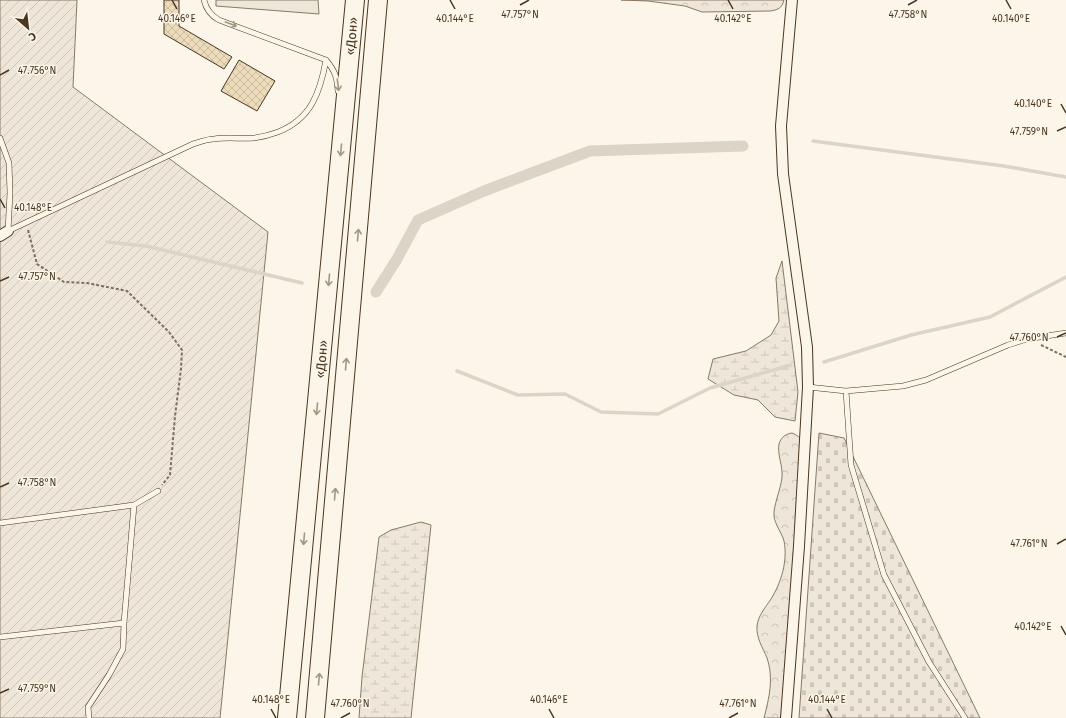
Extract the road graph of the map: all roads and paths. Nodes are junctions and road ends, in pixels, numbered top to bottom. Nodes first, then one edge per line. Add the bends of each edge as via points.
1 (204, 0) edge
2 (355, 0) edge
3 (378, 0) edge
4 (792, 0) edge
5 (326, 60) junction
6 (339, 94) dead end
7 (340, 101) dead end
8 (343, 131) junction
9 (0, 138) edge
10 (26, 222) junction
11 (4, 233) edge
12 (1066, 334) edge
13 (1027, 339) junction
14 (1066, 357) edge
15 (808, 387) junction
16 (846, 391) junction
17 (158, 491) joint
18 (134, 504) junction
19 (0, 523) edge
20 (124, 623) junction
21 (0, 637) edge
22 (89, 718) edge
23 (287, 718) edge
24 (316, 718) edge
25 (786, 718) edge
26 (965, 718) edge

1 -> 5 lane via 206,7 219,20
2 - 8 highway, «Дон»
24 -> 3 highway, «Дон»
4 - 15 street via 781,126 783,174 807,347
5 -> 6 lane via 334,70
5 - 10 lane via 322,82 314,101 302,117 287,128 255,138 212,139 193,144
7 - 8 lane
8 -> 23 highway, «Дон»
9 - 11 lane via 9,164 10,193
10 - 11 lane
10 - 17 path via 36,264 64,282 87,283 127,291 169,332 182,350 170,476
12 - 13 lane
13 - 14 path
13 - 16 lane via 926,380 903,386
15 - 16 lane
15 - 25 street
16 - 26 lane via 851,465 884,575 929,662
17 - 18 lane
18 - 19 lane
18 - 20 lane
20 - 21 lane
20 - 22 lane via 123,649 88,707

